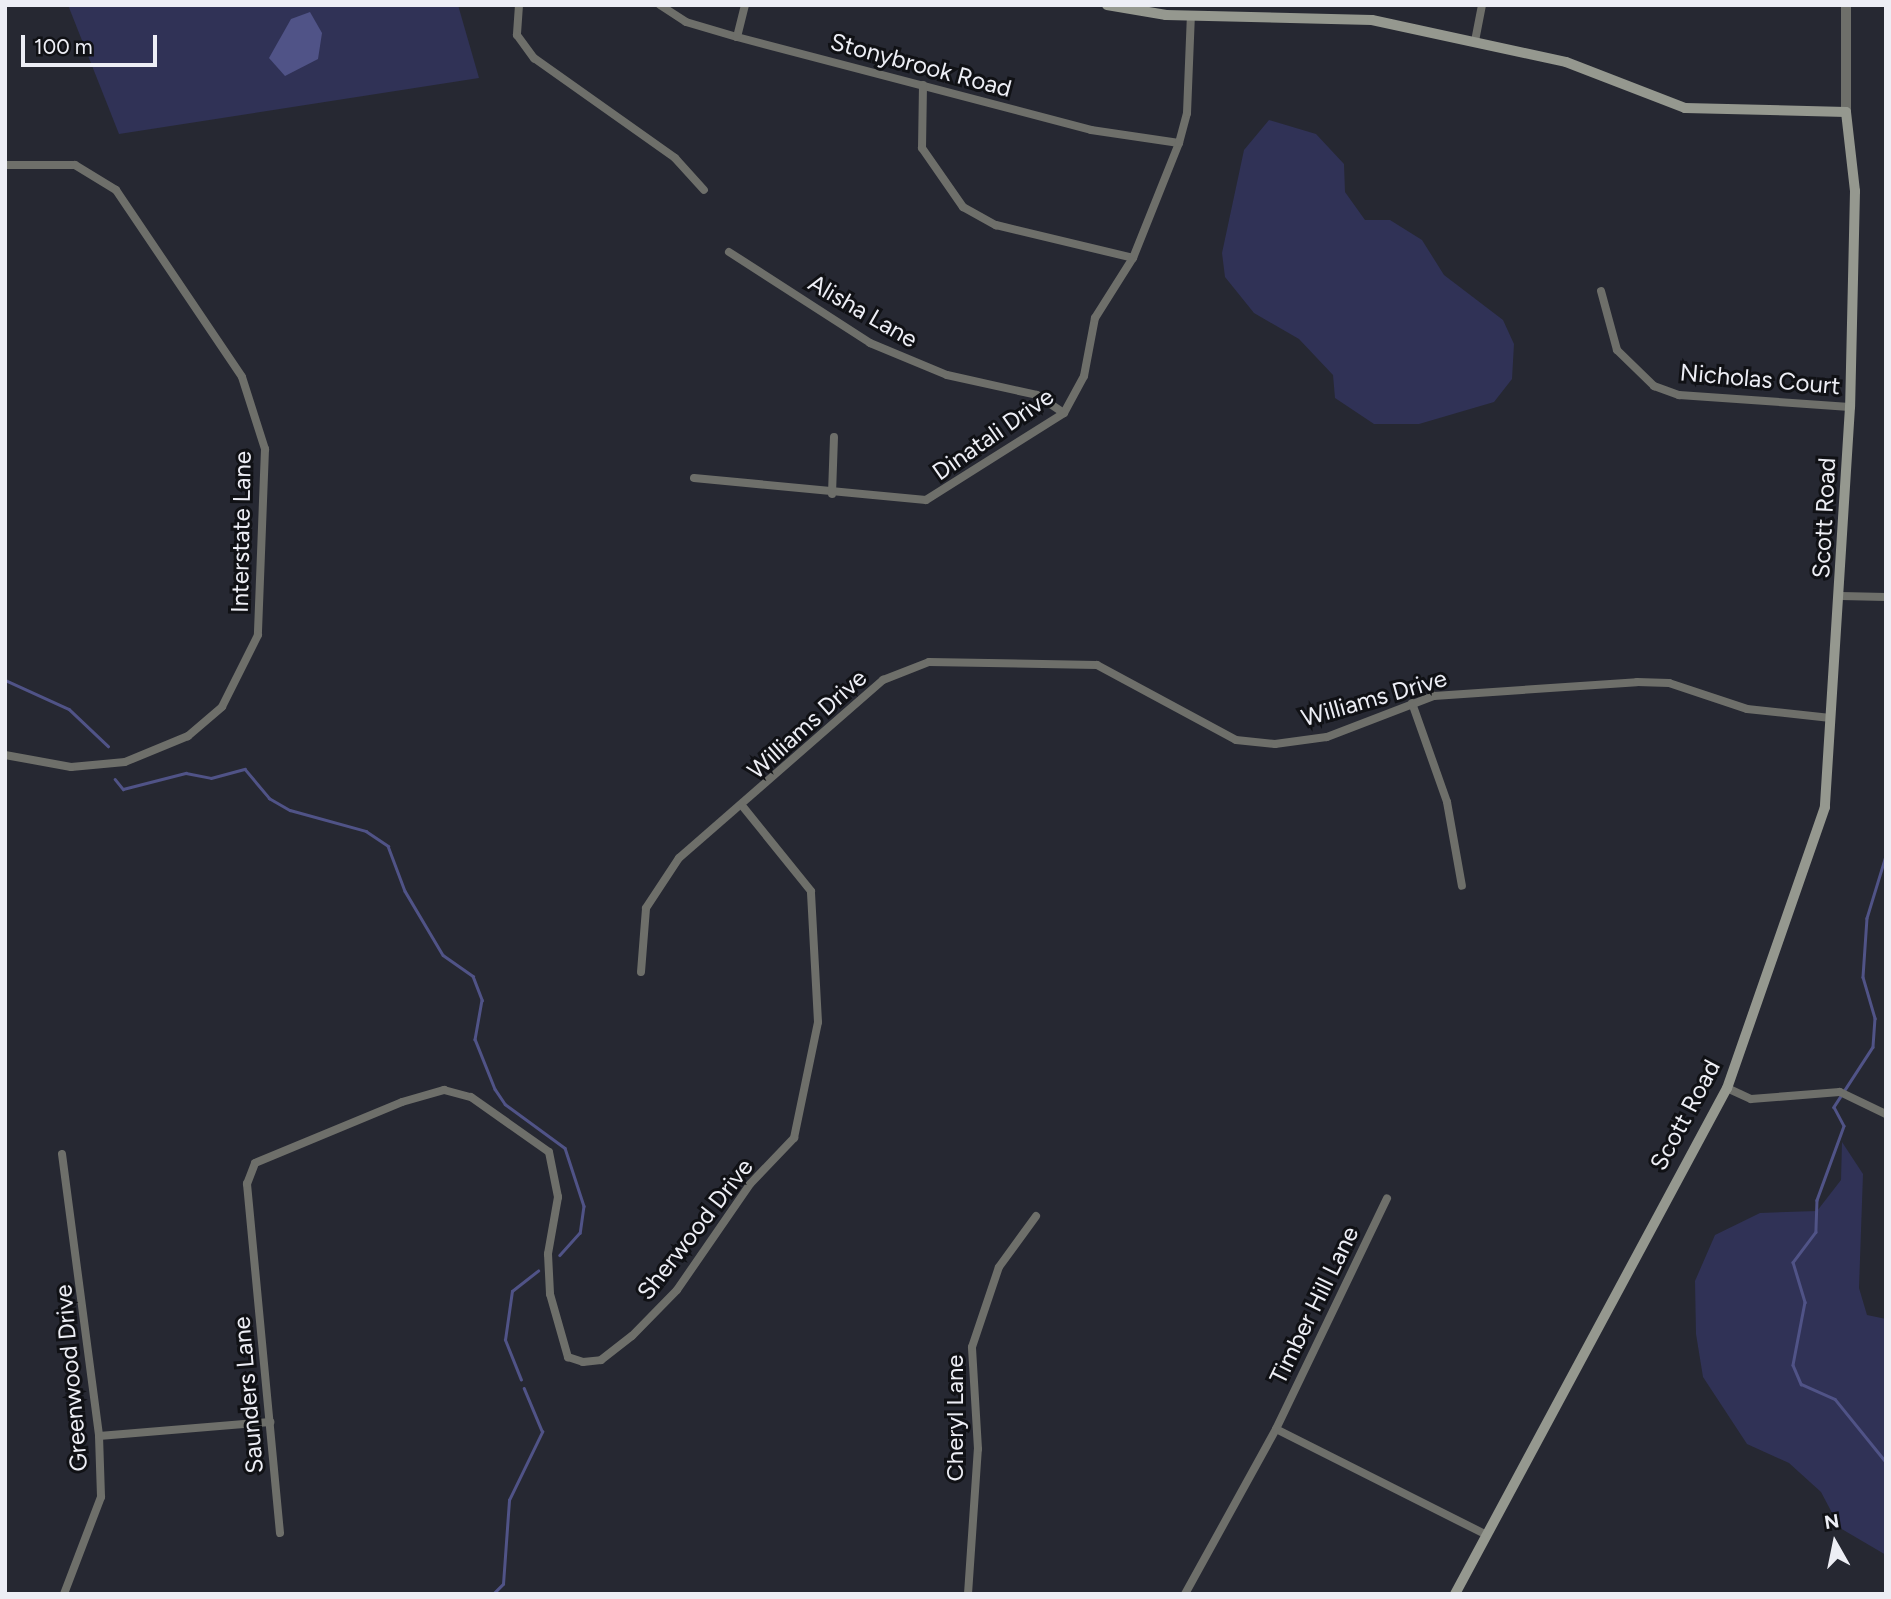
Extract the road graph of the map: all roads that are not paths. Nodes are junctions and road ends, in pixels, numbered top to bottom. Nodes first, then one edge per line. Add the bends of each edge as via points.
1 (519, 5) edge
2 (660, 5) edge
3 (745, 5) edge
4 (1107, 5) edge
5 (1482, 5) edge
6 (1846, 5) edge
7 (1221, 10) edge
8 (1191, 15) junction
9 (737, 37) junction
10 (1475, 41) junction
11 (923, 85) junction
12 (1846, 112) junction
13 (1179, 143) junction
14 (5, 165) edge
15 (704, 190) dead end
16 (729, 252) dead end
17 (1133, 258) junction
18 (1601, 291) dead end
19 (1850, 407) junction
20 (1064, 413) junction
21 (834, 437) dead end
22 (694, 478) dead end
23 (832, 494) junction
24 (1841, 596) junction
25 (1886, 597) edge
26 (1412, 703) junction
27 (1831, 718) junction
28 (5, 755) edge
29 (744, 808) junction
30 (1462, 886) dead end
31 (641, 972) dead end
32 (1727, 1088) junction
33 (1886, 1114) edge
34 (62, 1154) dead end
35 (1387, 1198) dead end
36 (1036, 1216) dead end
37 (255, 1253) joint
38 (270, 1422) junction
39 (1276, 1429) junction
40 (99, 1436) junction
41 (280, 1533) dead end
42 (1487, 1535) junction
43 (64, 1594) edge
44 (968, 1594) edge
45 (1185, 1594) edge
46 (1455, 1594) edge

1 - 15 street via 517,34 534,58 675,158
2 - 9 street, Stonybrook Road via 686,22
3 - 9 street
4 - 8 main road
5 - 10 street
6 - 12 street
7 - 8 main road
7 - 10 main road via 1352,18
8 - 13 street, Dinatali Drive via 1187,113
9 - 11 street, Stonybrook Road
10 - 12 main road via 1581,67 1685,107
11 - 13 street, Stonybrook Road via 1091,130
11 - 17 street via 922,148 964,207 996,225
12 - 19 main road, Scott Road via 1855,191
13 - 17 street, Dinatali Drive
14 - 28 street, Interstate Lane via 75,165 116,190 242,377 265,449 258,635 222,707 188,736 125,762 71,767
16 - 20 street, Alisha Lane via 870,343 947,374 1037,395
17 - 20 street, Dinatali Drive via 1096,318 1084,376
18 - 19 street, Nicholas Court via 1617,350 1654,386 1679,395
19 - 24 main road, Scott Road
20 - 23 street, Dinatali Drive via 926,500
21 - 23 street
22 - 23 street, Dinatali Drive
24 - 25 street
24 - 27 main road, Scott Road
26 - 27 street, Williams Drive via 1462,693 1669,683 1747,709
26 - 29 street, Williams Drive via 1327,737 1275,744 1236,740 1097,665 929,662 883,680
26 - 30 street via 1447,802
27 - 32 main road, Scott Road via 1825,807
29 - 31 street, Williams Drive via 658,882 643,920
29 - 37 street, Sherwood Drive via 811,891 818,1022 807,1099 794,1138 750,1184 677,1290 632,1336 601,1360 568,1357 548,1274 558,1197 549,1152 471,1097 444,1090 255,1163 247,1184
32 - 33 street via 1751,1099 1844,1094
32 - 42 main road, Scott Road
34 - 40 street, Greenwood Drive
35 - 39 street, Timber Hill Lane
36 - 44 street, Cheryl Lane via 999,1267 972,1347 978,1450
37 - 38 street, Saunders Lane
38 - 40 street
38 - 41 street, Saunders Lane
39 - 42 street
39 - 45 street, Timber Hill Lane
40 - 43 street, Greenwood Drive via 101,1497
42 - 46 main road, Scott Road

